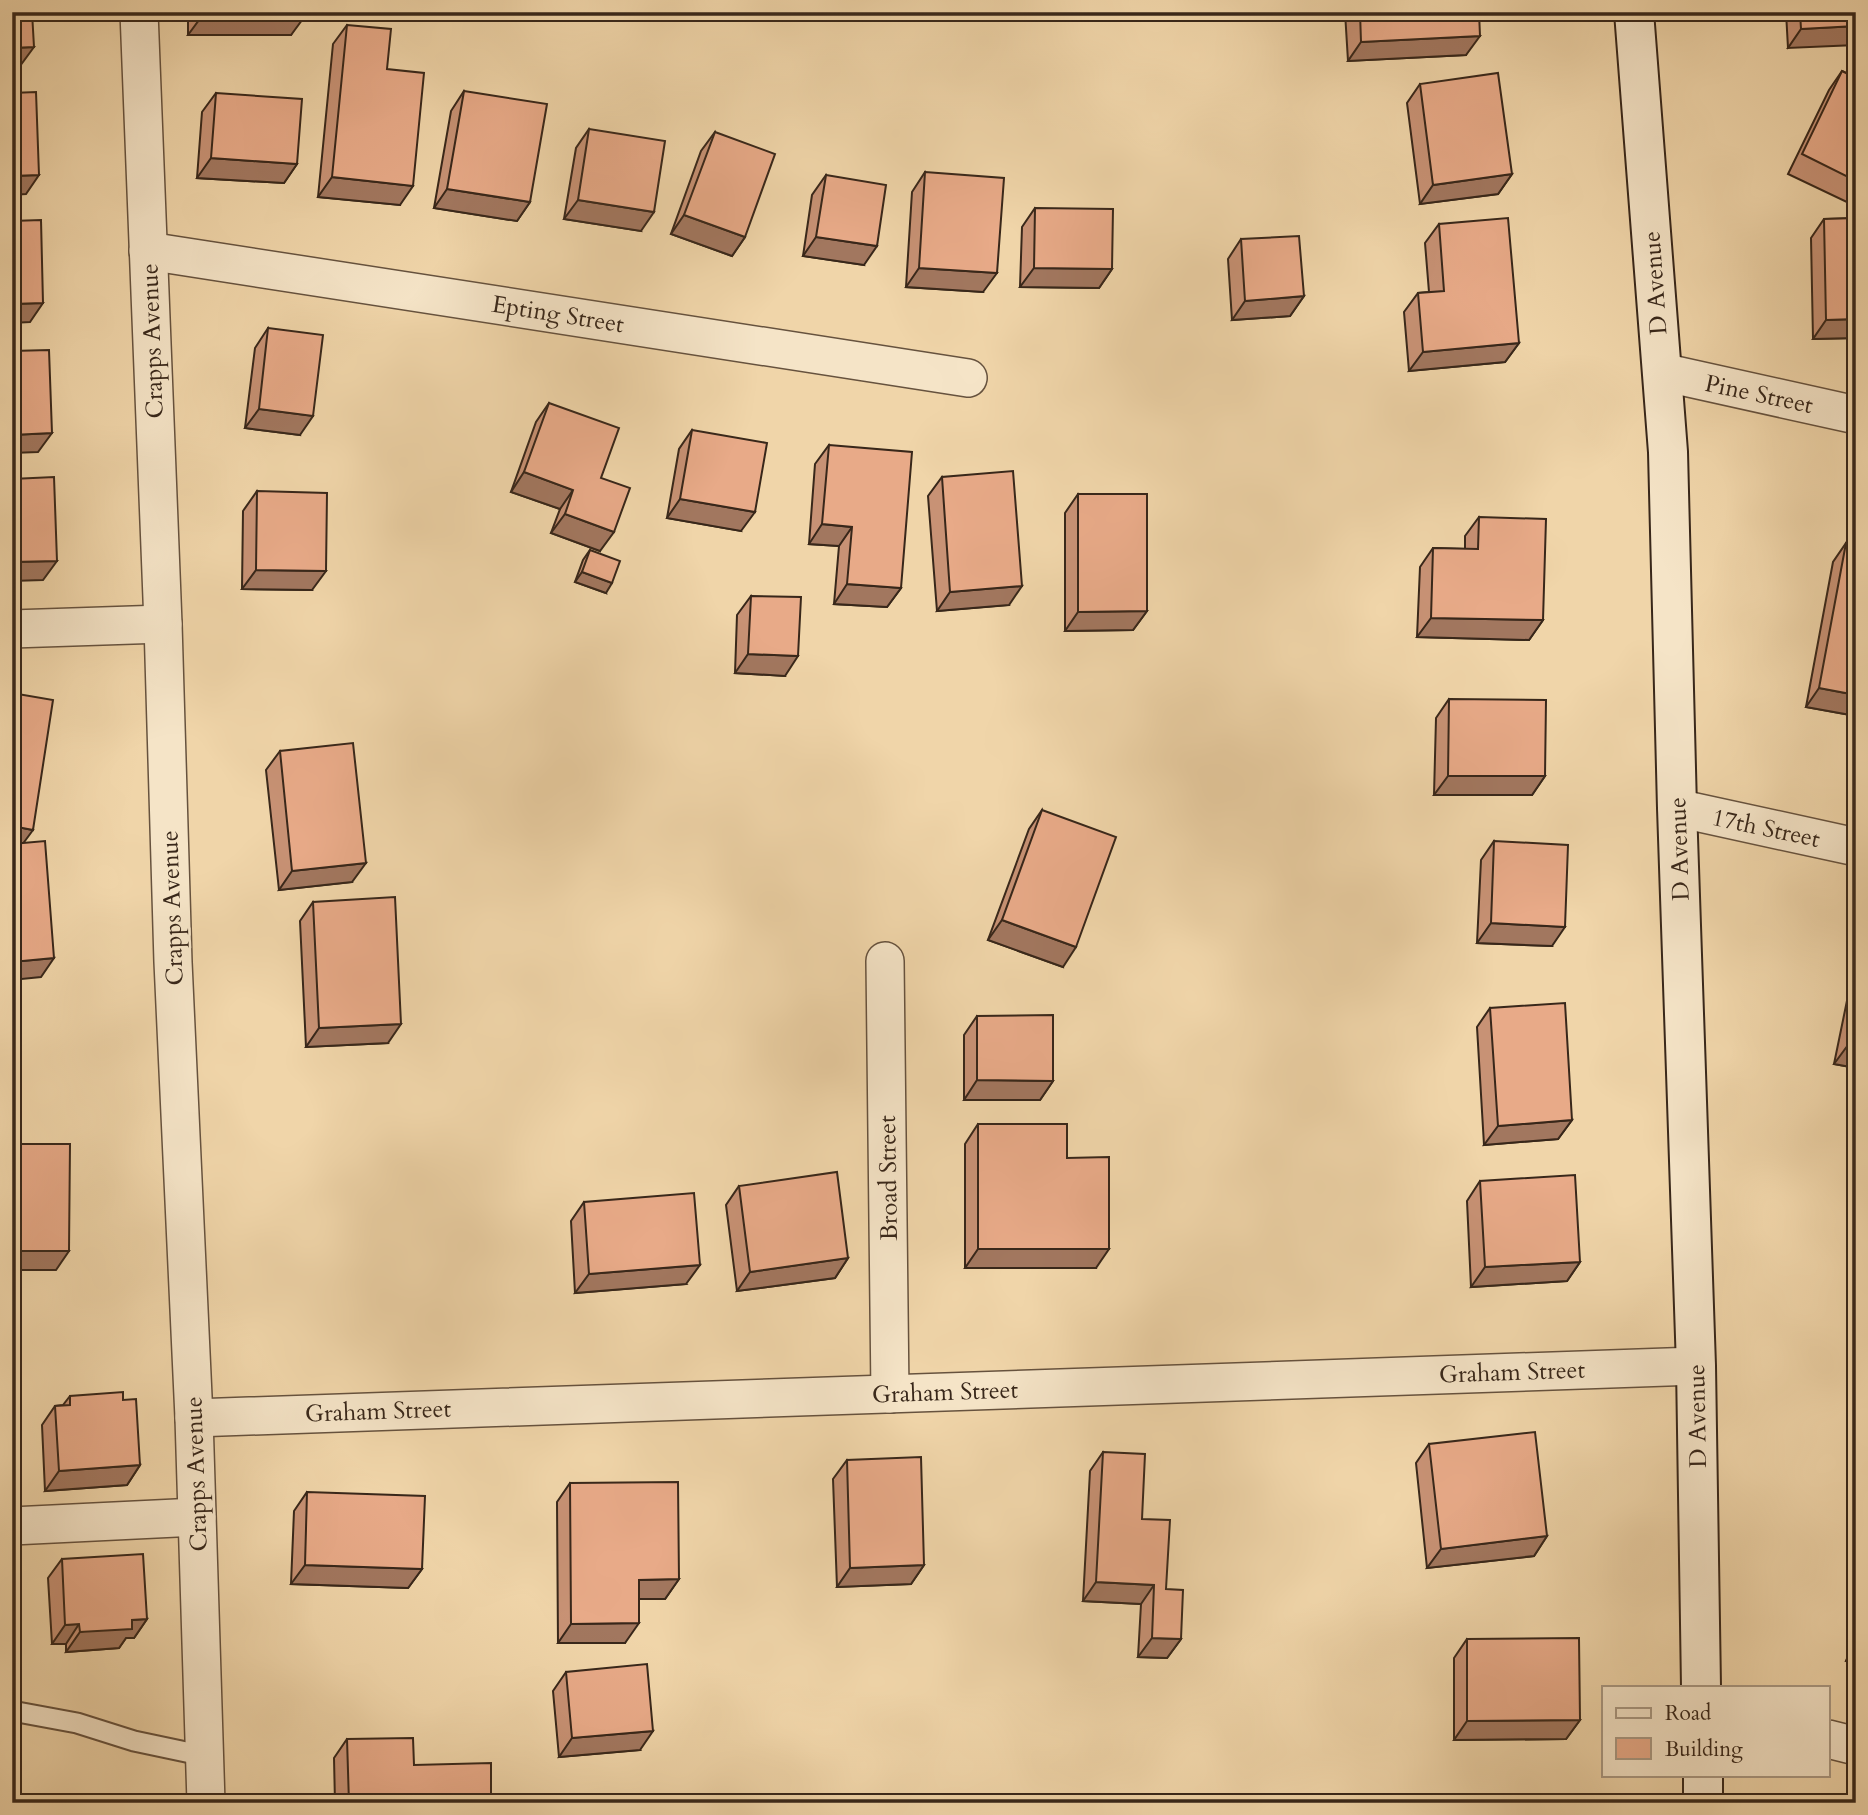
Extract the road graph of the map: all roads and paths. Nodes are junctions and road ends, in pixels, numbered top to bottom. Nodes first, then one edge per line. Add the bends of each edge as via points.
1 (139, 12) edge
2 (1634, 12) edge
3 (148, 251) junction
4 (1662, 372) junction
5 (968, 378) dead end
6 (1856, 415) edge
7 (163, 624) junction
8 (12, 629) edge
9 (1677, 808) junction
10 (1856, 847) edge
11 (886, 961) dead end
12 (1696, 1366) junction
13 (890, 1394) junction
14 (194, 1418) junction
15 (197, 1517) junction
16 (12, 1526) edge
17 (1701, 1686) edge
18 (12, 1711) edge
19 (1829, 1739) edge
20 (1856, 1746) edge
21 (205, 1756) junction
22 (1703, 1776) edge
23 (206, 1803) edge
24 (1703, 1803) edge

1 - 3 street, Crapps Avenue
2 - 4 street, D Avenue
3 - 5 street, Epting Street
3 - 7 street, Crapps Avenue
4 - 6 street, Pine Street
4 - 9 street, D Avenue
7 - 8 street
7 - 14 street, Crapps Avenue
9 - 10 street, 17th Street
9 - 12 street, D Avenue
11 - 13 street, Broad Street
12 - 13 street, Graham Street
12 - 17 street, D Avenue
13 - 14 street, Graham Street
14 - 15 street, Crapps Avenue
15 - 16 street
15 - 21 street, Crapps Avenue
18 - 21 lane
19 - 20 street
21 - 23 street, Crapps Avenue
22 - 24 street

